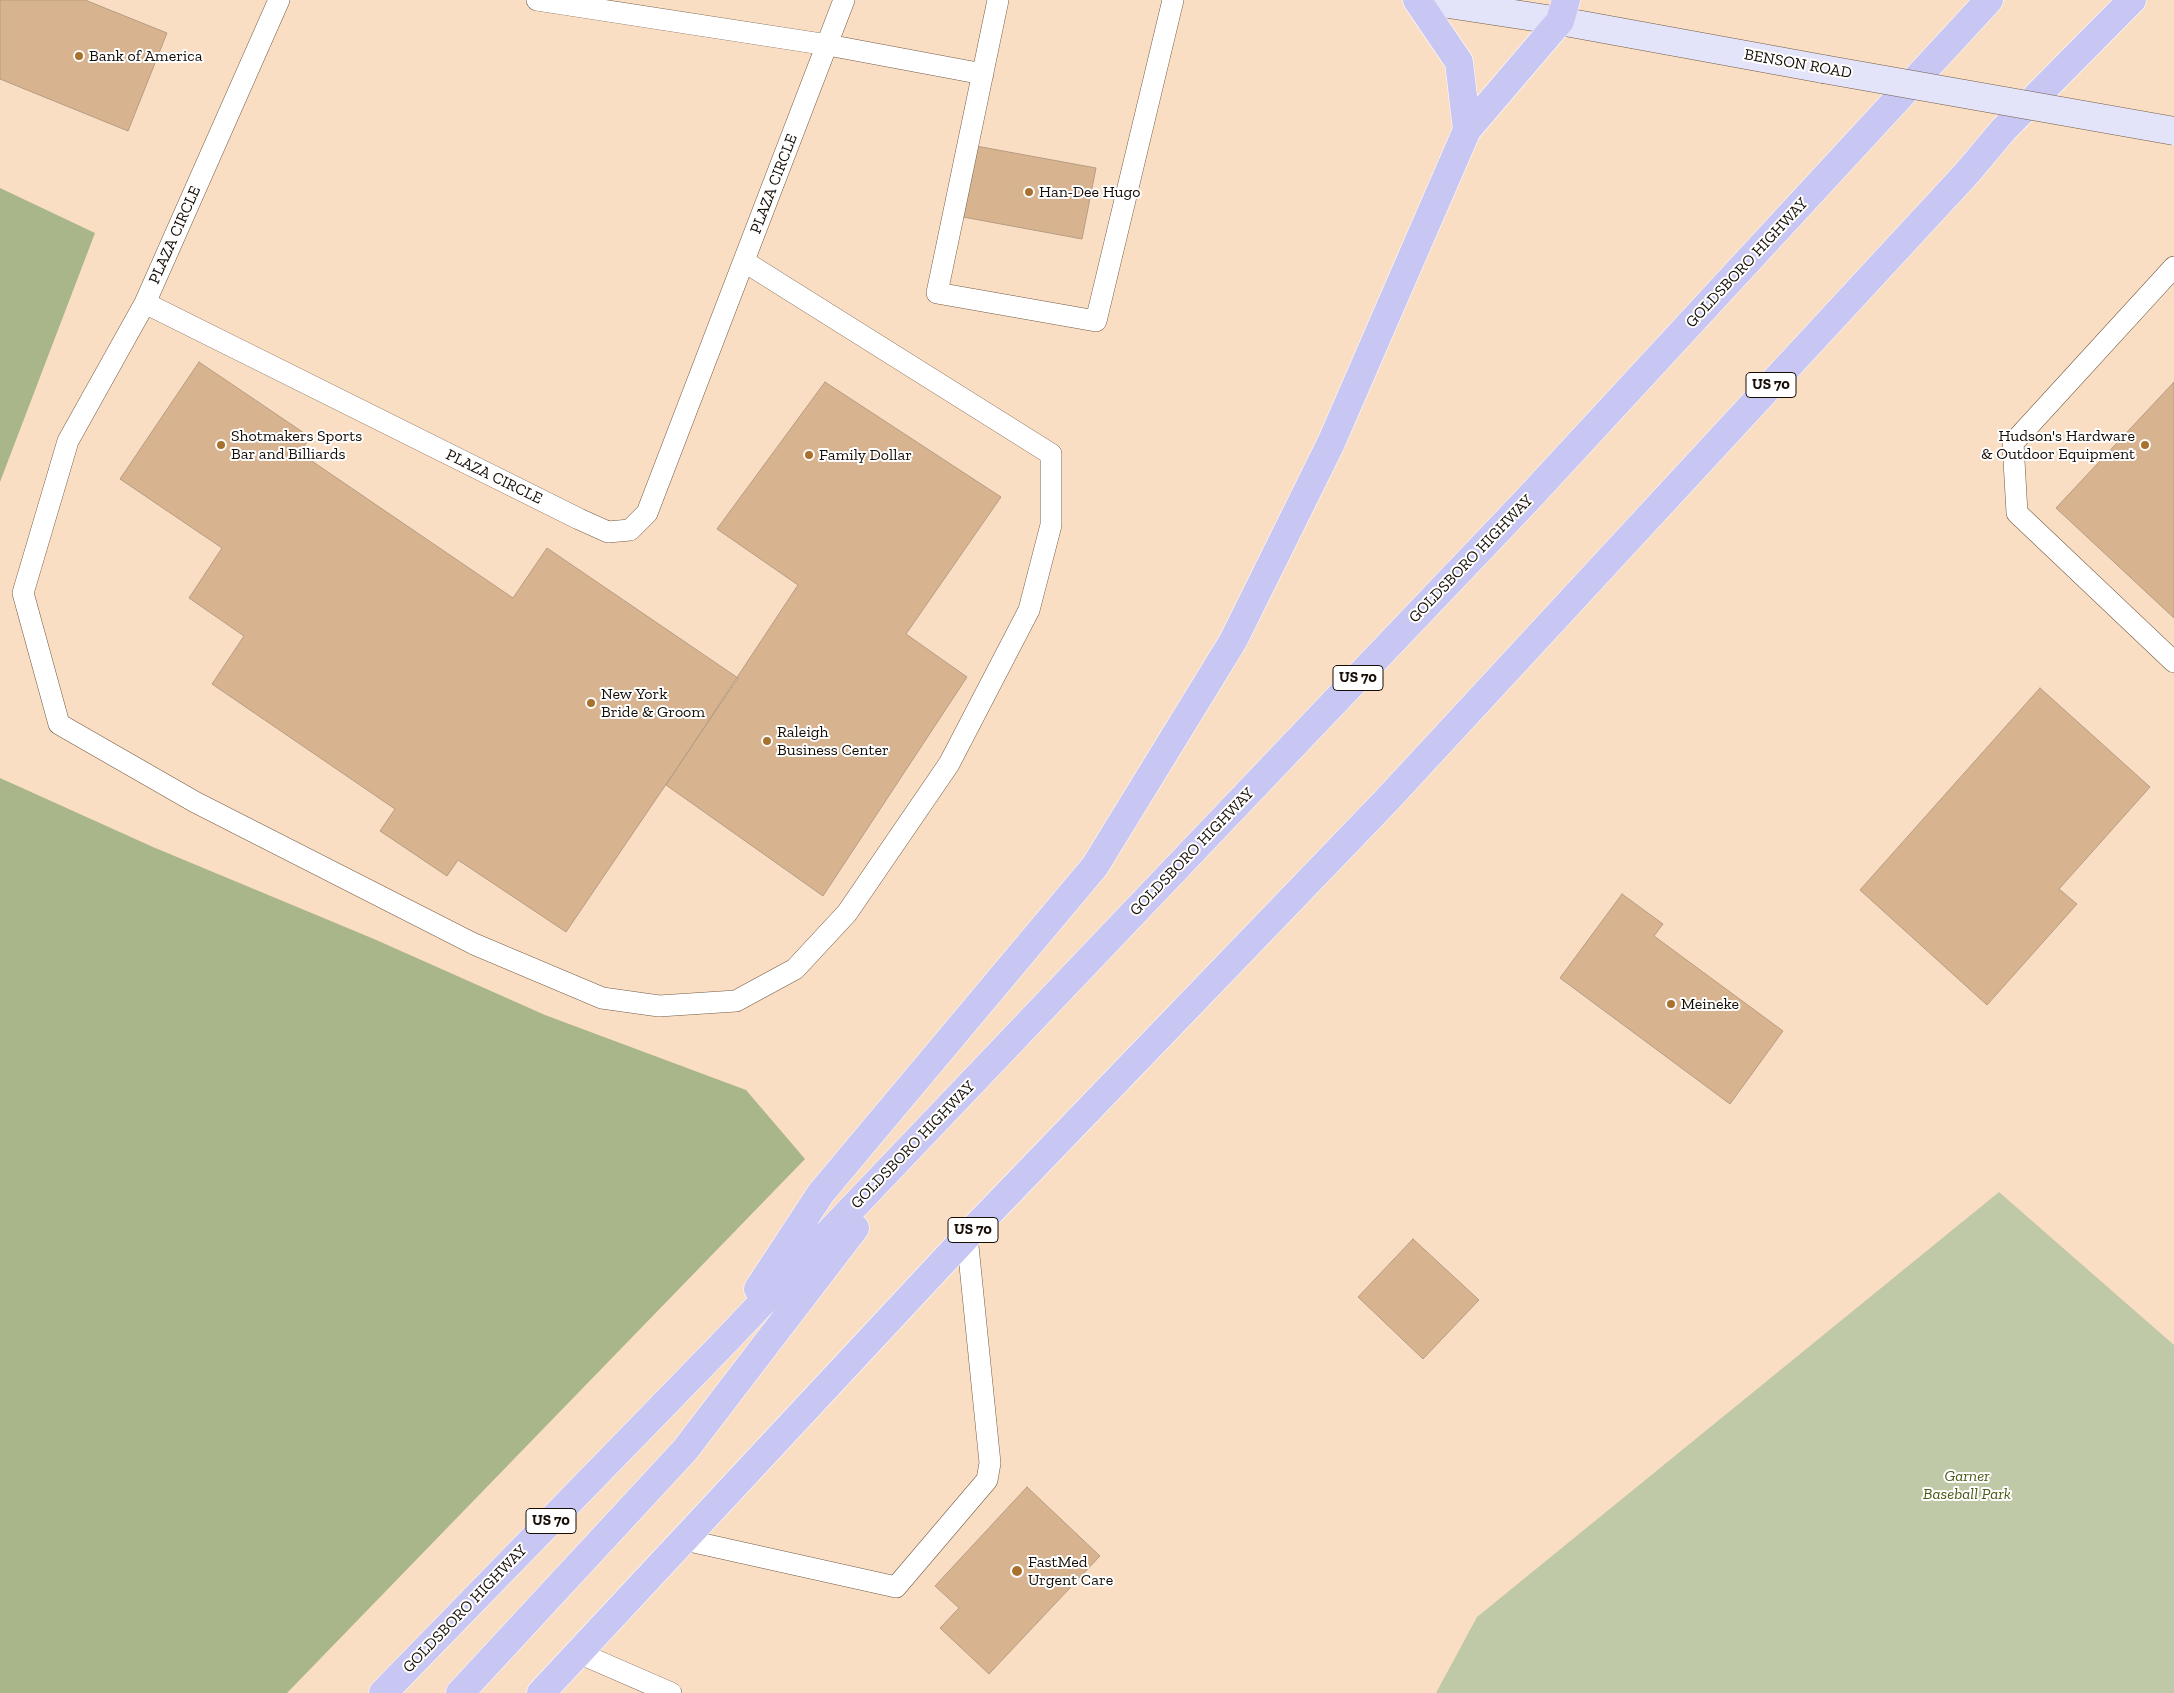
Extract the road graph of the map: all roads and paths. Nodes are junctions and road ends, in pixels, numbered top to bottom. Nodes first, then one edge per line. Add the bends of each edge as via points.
1 (279, 0) edge
2 (537, 0) edge
3 (844, 0) edge
4 (998, 0) edge
5 (1173, 0) edge
6 (1417, 0) edge
7 (1422, 0) edge
8 (1989, 0) edge
9 (2132, 0) edge
10 (1563, 11) edge
11 (828, 45) junction
12 (983, 74) junction
13 (1467, 130) junction
14 (2174, 131) edge
15 (745, 262) junction
16 (2174, 267) edge
17 (145, 302) junction
18 (2174, 662) edge
19 (936, 1121) junction
20 (968, 1236) junction
21 (719, 1348) junction
22 (685, 1540) junction
23 (578, 1653) junction
24 (383, 1693) edge
25 (460, 1693) edge
26 (541, 1693) edge
27 (671, 1693) edge

1 - 17 lane, PLAZA CIRCLE
2 - 11 lane
3 - 11 lane, PLAZA CIRCLE
4 - 12 lane
5 - 12 lane via 1096,321 937,293
6 - 13 main road via 1459,62
7 - 10 main road, BENSON ROAD
8 - 19 main road, GOLDSBORO HIGHWAY / US 70 via 1527,500
9 - 20 main road, US 70 via 2004,129 1967,173 1385,802
10 - 13 main road
10 - 14 main road, BENSON ROAD, bridge via 1823,69
11 - 12 lane
11 - 15 lane, PLAZA CIRCLE
13 - 21 main road via 1331,443 1233,641 1095,866 821,1194
15 - 17 lane, PLAZA CIRCLE via 647,513 630,530 608,532
15 - 17 lane via 1051,454 1051,525 1029,610 949,764 847,913 795,969 736,1001 659,1006 602,998 474,944 195,802 59,724 23,593 68,441
16 - 18 lane via 2013,443 2017,513
19 - 21 main road, GOLDSBORO HIGHWAY / US 70
19 - 25 main road via 685,1450
20 - 22 main road, US 70
20 - 22 lane via 990,1463 987,1480 896,1587
21 - 24 main road, GOLDSBORO HIGHWAY / US 70
22 - 23 main road, US 70
23 - 26 main road, US 70
23 - 27 lane

